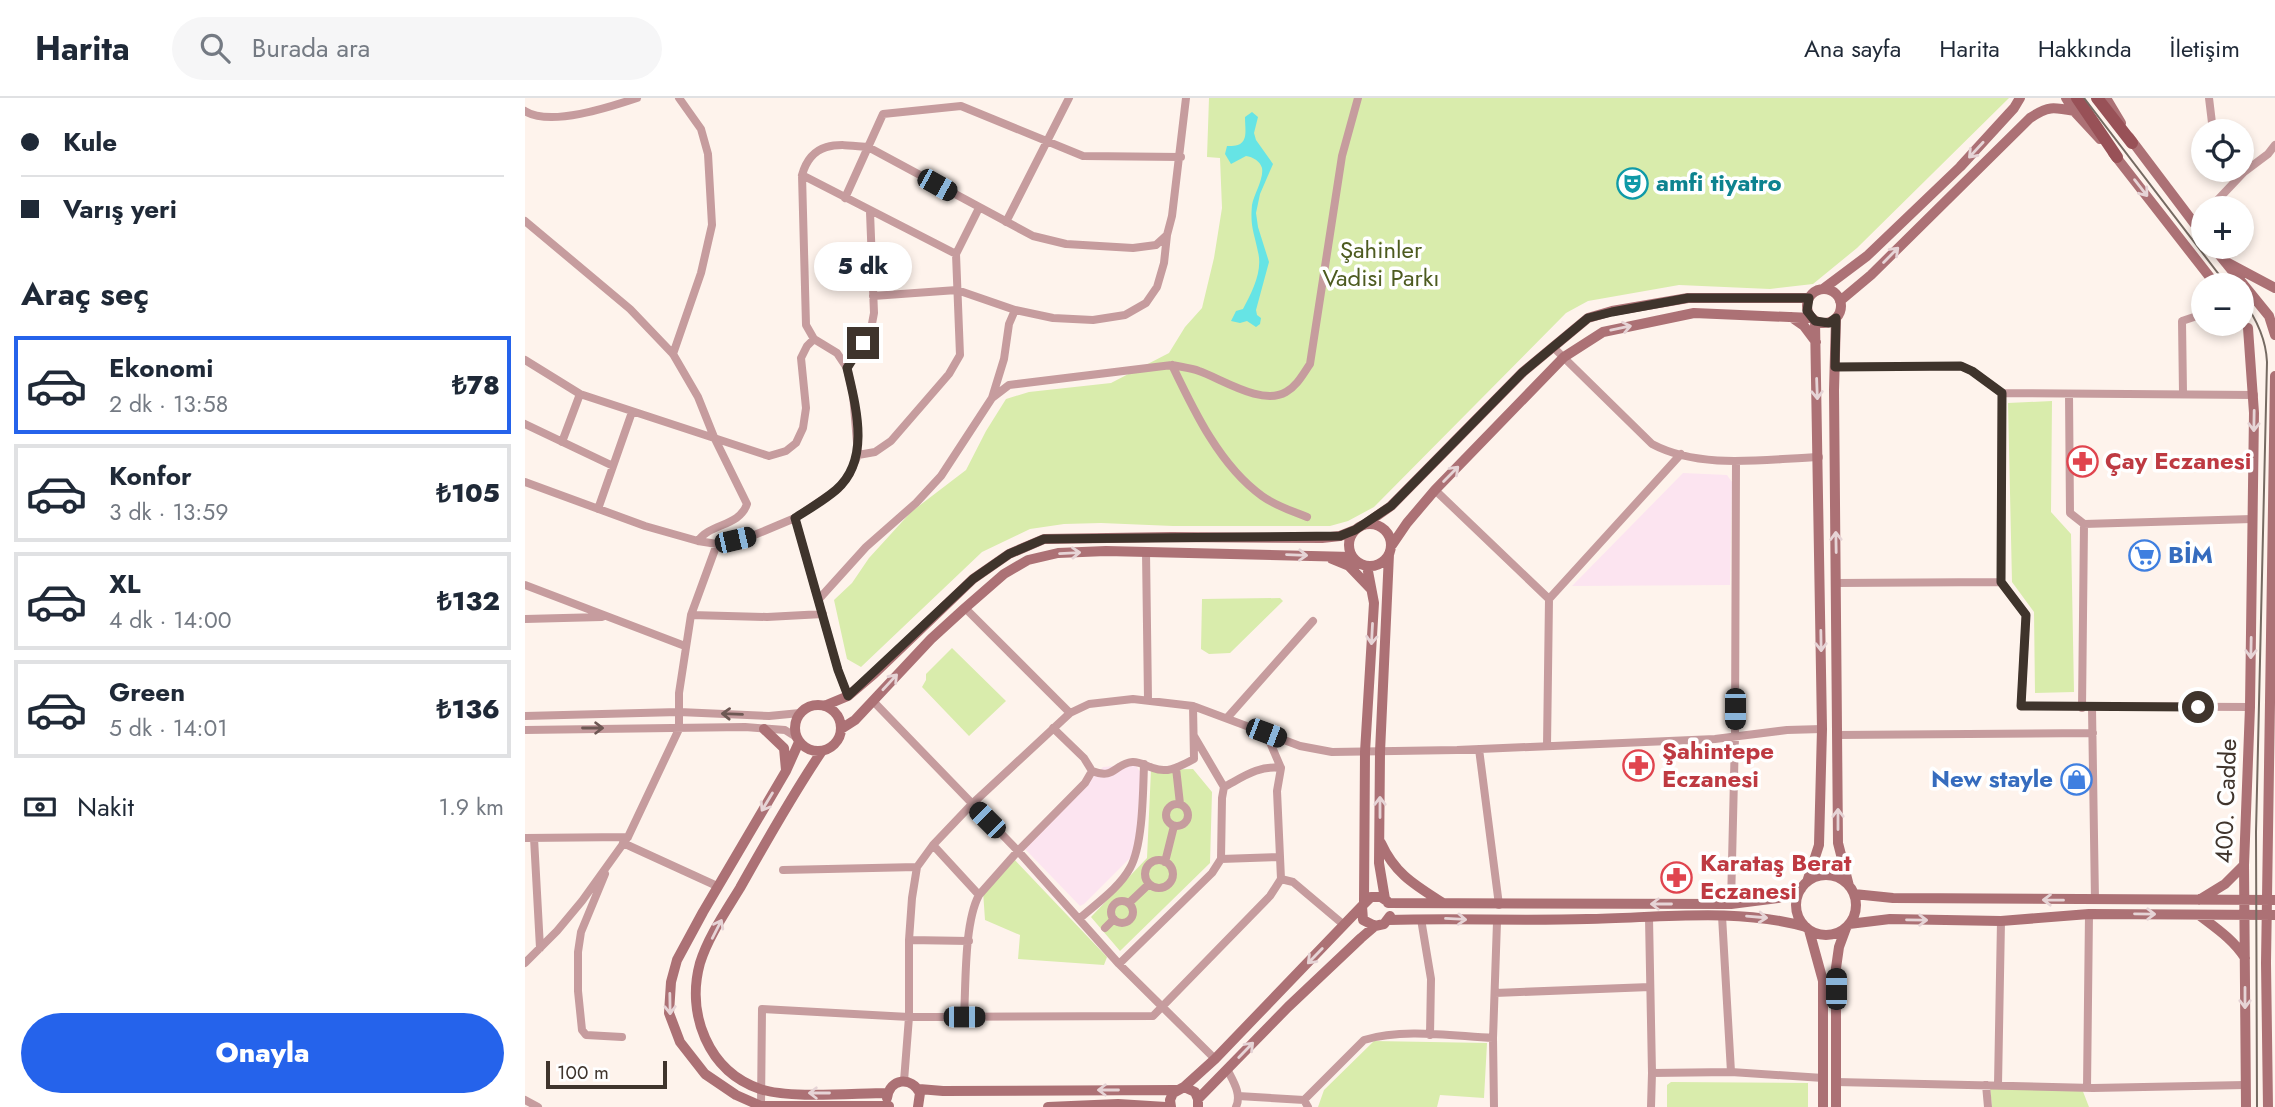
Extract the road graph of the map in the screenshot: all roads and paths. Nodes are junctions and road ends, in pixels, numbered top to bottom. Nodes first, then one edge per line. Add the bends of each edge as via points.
1 (637, 98) edge
2 (679, 98) edge
3 (1069, 98) edge
4 (1186, 98) edge
5 (1358, 98) edge
6 (2020, 98) edge
7 (2066, 98) edge
8 (2097, 98) edge
9 (2106, 98) edge
10 (2210, 98) edge
11 (960, 102) edge
12 (2045, 103) edge
13 (2076, 105) edge
14 (525, 111) edge
15 (2212, 119) edge
16 (1045, 142) junction
17 (2132, 143) junction
18 (2275, 145) edge
19 (868, 147) junction
20 (2272, 155) edge
21 (1181, 157) junction
22 (2117, 157) joint
23 (2254, 164) edge
24 (802, 175) junction
25 (2233, 182) edge
26 (2220, 196) edge
27 (845, 198) junction
28 (979, 208) junction
29 (870, 212) junction
30 (2191, 219) edge
31 (525, 221) edge
32 (1006, 222) junction
33 (1167, 235) junction
34 (956, 254) junction
35 (2225, 261) joint
36 (2207, 273) edge
37 (2275, 288) edge
38 (957, 289) junction
39 (1823, 289) junction
40 (873, 296) junction
41 (1809, 298) junction
42 (1840, 301) junction
43 (1014, 310) junction
44 (1789, 316) junction
45 (1836, 318) junction
46 (2191, 318) edge
47 (1814, 320) junction
48 (2254, 326) edge
49 (2274, 330) edge
50 (2246, 336) edge
51 (814, 339) junction
52 (1816, 342) junction
53 (1553, 347) junction
54 (673, 354) junction
55 (1564, 357) junction
56 (525, 360) edge
57 (1172, 366) junction
58 (1835, 367) junction
59 (847, 368) junction
60 (2275, 376) edge
61 (2002, 393) junction
62 (2183, 393) junction
63 (580, 394) junction
64 (2069, 394) junction
65 (2253, 395) junction
66 (992, 398) junction
67 (632, 412) junction
68 (525, 424) edge
69 (714, 437) junction
70 (562, 442) junction
71 (1681, 454) junction
72 (858, 455) junction
73 (1819, 457) junction
74 (1736, 461) junction
75 (613, 466) junction
76 (525, 482) edge
77 (1434, 490) junction
78 (598, 509) junction
79 (1307, 517) dead end
80 (795, 518) junction
81 (2252, 519) junction
82 (2084, 524) junction
83 (1359, 527) junction
84 (2273, 537) edge
85 (698, 541) junction
86 (717, 544) junction
87 (1391, 550) junction
88 (1146, 552) junction
89 (1326, 556) junction
90 (1352, 557) junction
91 (1367, 566) junction
92 (2001, 582) junction
93 (1837, 583) junction
94 (525, 585) edge
95 (1371, 589) junction
96 (819, 599) junction
97 (1549, 599) junction
98 (965, 608) junction
99 (823, 614) junction
100 (691, 615) junction
101 (608, 617) junction
102 (525, 619) edge
103 (1313, 621) dead end
104 (685, 646) junction
105 (848, 696) junction
106 (1148, 700) junction
107 (873, 701) junction
108 (824, 706) junction
109 (1193, 706) junction
110 (2250, 707) junction
111 (2082, 708) junction
112 (2092, 708) junction
113 (679, 712) junction
114 (800, 713) junction
115 (1070, 713) junction
116 (525, 716) edge
117 (1227, 718) junction
118 (1053, 728) junction
119 (679, 729) junction
120 (764, 729) junction
121 (1822, 729) junction
122 (525, 730) edge
123 (841, 730) junction
124 (1266, 733) junction
125 (2093, 733) junction
126 (1192, 734) junction
127 (1837, 735) junction
128 (1735, 736) junction
129 (798, 740) junction
130 (1547, 746) junction
131 (1479, 749) junction
132 (822, 751) junction
133 (1365, 752) junction
134 (1380, 752) junction
135 (1145, 764) junction
136 (1176, 768) junction
137 (1281, 768) junction
138 (786, 771) junction
139 (1092, 771) junction
140 (1224, 787) junction
141 (972, 804) junction
142 (1180, 804) junction
143 (1174, 826) junction
144 (530, 838) edge
145 (626, 840) junction
146 (1380, 840) junction
147 (933, 845) junction
148 (2268, 847) junction
149 (1018, 851) junction
150 (1280, 857) junction
151 (1221, 859) junction
152 (1165, 862) junction
153 (610, 863) junction
154 (2244, 865) junction
155 (917, 867) junction
156 (2275, 869) edge
157 (783, 870) dead end
158 (1281, 879) junction
159 (1149, 884) junction
160 (717, 886) junction
161 (1804, 886) junction
162 (1851, 890) junction
163 (979, 895) junction
164 (2095, 900) junction
165 (2199, 900) junction
166 (2244, 900) junction
167 (2271, 900) edge
168 (1387, 901) junction
169 (1443, 903) junction
170 (1129, 904) junction
171 (1363, 904) junction
172 (1731, 904) junction
173 (1499, 905) junction
174 (2089, 914) junction
175 (2199, 915) junction
176 (2244, 915) junction
177 (2271, 915) edge
178 (1722, 916) junction
179 (1649, 918) junction
180 (1079, 919) junction
181 (1114, 919) junction
182 (1421, 919) junction
183 (1388, 920) junction
184 (2001, 921) junction
185 (1497, 922) junction
186 (1344, 925) junction
187 (1375, 926) junction
188 (1848, 926) junction
189 (1105, 928) dead end
190 (1807, 928) junction
191 (909, 940) junction
192 (969, 941) junction
193 (540, 948) junction
194 (2275, 950) edge
195 (2245, 958) junction
196 (525, 963) edge
197 (2266, 963) junction
198 (1119, 964) junction
199 (1650, 987) junction
200 (1495, 993) junction
201 (1163, 1008) junction
202 (909, 1017) junction
203 (964, 1017) junction
204 (1430, 1034) junction
205 (622, 1037) dead end
206 (1493, 1038) junction
207 (1215, 1059) junction
208 (1227, 1069) junction
209 (1731, 1072) junction
210 (1652, 1073) junction
211 (1823, 1078) junction
212 (904, 1081) junction
213 (1836, 1082) junction
214 (1986, 1085) junction
215 (1998, 1085) junction
216 (2245, 1085) junction
217 (2087, 1088) junction
218 (760, 1089) junction
219 (919, 1089) junction
220 (1180, 1089) junction
221 (887, 1093) junction
222 (2271, 1095) edge
223 (1238, 1096) junction
224 (525, 1100) edge
225 (1199, 1104) edge
226 (1306, 1104) edge
227 (890, 1106) edge
228 (538, 1107) edge
229 (761, 1107) edge
230 (918, 1107) edge
231 (1048, 1107) edge
232 (1168, 1107) edge
233 (1236, 1107) edge
234 (1494, 1107) edge
235 (1651, 1107) edge
236 (1823, 1107) edge
237 (1836, 1107) edge
238 (1988, 1107) edge
239 (2246, 1107) edge
240 (2268, 1107) edge

1 - 14 street via 558,116
2 - 54 street via 701,129 708,154 712,225
3 - 16 street
4 - 21 street
5 - 57 street via 1342,156 1310,364 1298,383 1284,394 1269,396 1197,370
6 -> 39 street via 1961,167 1867,256
7 - 13 street
8 - 17 main road
9 - 17 street
10 - 15 street
11 - 16 street
11 - 19 street via 883,114
12 - 13 street via 2059,108
42 -> 12 street
13 - 22 main road
16 - 21 street via 1083,156
16 - 32 street
17 - 30 street
18 - 20 street
19 - 24 street via 839,144 820,149
19 - 27 street
19 - 28 street
20 - 23 street
21 - 33 street
22 -> 36 street
24 - 27 street
24 - 51 street via 806,325
25 - 26 street
27 - 29 street
28 - 32 street
28 - 34 street
29 - 34 street
29 - 40 street
31 - 54 street via 630,309
32 - 33 street via 1033,236 1066,244 1133,248 1156,245
33 - 43 street via 1157,287 1146,303 1125,315 1093,320
34 - 38 street
35 - 37 street
35 - 49 street via 2269,316
38 - 40 street
38 - 43 street
38 - 72 street via 960,355 949,374 891,441 875,452
39 - 41 street
39 - 42 street via 1832,291
40 - 59 street via 871,329
41 - 47 street via 1807,311
41 - 53 street via 1688,298 1612,312 1588,318
42 - 45 street
43 - 66 street
44 - 47 street
44 - 52 street
55 -> 44 street via 1603,332 1694,313
45 - 47 street via 1829,323
45 - 58 street
46 - 62 street via 2182,321
47 - 52 street
48 - 49 street
50 - 65 street, 400. Cadde
51 - 59 street via 837,353
51 - 69 street via 801,358 806,408 796,443 769,456
52 -> 73 street
53 - 55 street
53 - 83 street via 1391,506
54 - 69 street
55 - 71 street via 1652,444
77 -> 55 street
56 - 63 street
57 - 66 street via 1009,385
57 - 79 street via 1210,435 1248,485
58 - 61 street via 1961,366
93 -> 58 street
59 - 72 street
60 - 84 street, 400. Cadde
61 - 64 street
61 - 92 street
62 - 64 street
62 - 65 street
63 - 67 street
63 - 70 street
64 - 82 street via 2070,513
65 -> 81 street, 400. Cadde
66 - 96 street via 941,476
67 - 69 street
67 - 75 street
68 - 70 street
69 - 85 street via 747,504 736,519 703,533
70 - 75 street
71 - 74 street
71 - 97 street
72 - 80 street via 838,489
73 - 74 street
73 -> 121 street
74 - 128 street
75 - 78 street
76 - 78 street
77 - 87 street
77 - 97 street
78 - 85 street
80 - 86 street
80 - 96 street
81 - 82 street
81 -> 110 street, 400. Cadde
82 - 111 street
83 - 87 street via 1379,525
83 - 90 street via 1350,538
83 - 105 street via 1321,538 1044,539 1009,554 973,579
84 - 148 street, 400. Cadde
85 - 86 street
86 - 100 street
87 - 91 street via 1384,562
87 - 134 street
88 -> 89 street
98 -> 88 street via 1028,560 1058,553
88 - 106 street
89 - 90 street
89 - 95 street via 1349,566
90 - 91 street
91 - 95 street
92 - 93 street
92 - 111 street via 2026,615 2021,706
93 - 127 street
94 - 101 street
95 -> 133 street via 1374,603
96 - 99 street
97 - 130 street
107 -> 98 street
98 - 115 street
99 - 100 street
99 - 105 street
100 - 104 street
101 - 102 street
101 - 104 street
103 - 117 street
104 - 113 street
105 - 108 street
106 - 109 street
106 - 115 street via 1089,704
107 - 123 street
107 - 141 street
108 - 114 street
108 - 123 street via 837,715
109 - 117 street
109 - 126 street
110 - 112 street
110 - 154 street, 400. Cadde
111 - 112 street
112 - 125 street
114 -> 113 street
113 - 116 street
113 - 119 street
114 - 129 street via 795,727
115 - 118 street
117 - 124 street
118 - 139 street
118 - 141 street
119 - 120 street
122 -> 119 street
119 - 145 street
120 - 129 street via 785,730
120 - 138 street via 784,748
121 - 128 street
121 - 161 street via 1819,845
123 - 132 street via 836,744
124 - 133 street via 1300,746
124 - 137 street
125 - 127 street
125 - 164 street
126 - 136 street via 1194,759
126 - 140 street
162 -> 127 street via 1838,843
128 - 130 street
128 - 172 street
129 - 132 street via 812,751
129 - 138 street
130 - 131 street
131 - 134 street
131 - 173 street
218 -> 132 street via 735,1076 711,1053 699,1026 696,997 701,963 732,901
133 - 134 street
133 - 171 street
146 -> 134 street
135 - 136 street via 1167,771
135 - 139 street via 1127,763 1110,774
135 - 180 street via 1134,860 1121,880
136 - 142 street
137 - 140 street via 1259,769
137 - 150 street via 1277,791
138 -> 160 street
139 - 149 street
140 - 151 street
141 - 147 street
141 - 149 street
142 - 143 street via 1188,816 1185,823
142 - 143 street via 1166,812
143 - 152 street
144 - 145 street
144 - 193 street
145 - 153 street
145 - 160 street
146 - 168 street via 1380,872
146 - 169 street via 1388,860 1403,876
147 - 155 street
147 - 163 street
148 - 156 street
148 - 167 street, 400. Cadde
149 - 163 street
149 - 180 street
150 - 151 street
150 - 158 street
151 - 198 street
152 - 159 street via 1148,866
152 - 159 street via 1173,873 1171,882 1159,888
153 - 193 street
153 - 205 street via 581,932 578,991 586,1035
154 - 165 street
154 - 166 street, 400. Cadde
155 - 157 street
155 - 191 street
158 - 186 street via 1293,882
158 - 201 street
159 - 170 street
160 -> 229 street via 677,960 669,1013 680,1042 705,1074
161 - 162 street via 1824,875 1842,880
161 - 172 street via 1778,898
161 - 190 street via 1796,906
164 -> 162 street via 1893,898
162 - 188 street via 1856,912
163 - 192 street
164 - 165 street
165 - 166 street
166 - 167 street
166 - 176 street, 400. Cadde
167 - 177 street, 400. Cadde
168 - 169 street
168 - 171 street via 1371,897
168 - 183 street
169 - 173 street
170 - 181 street via 1114,905
170 - 181 street via 1130,919
171 - 186 street
171 - 187 street via 1363,920
172 -> 173 street
174 -> 175 street
174 - 184 street
174 - 217 street
175 - 176 street
175 - 195 street
176 - 177 street
176 - 195 street, 400. Cadde
177 - 197 street, 400. Cadde
178 - 179 street
178 -> 190 street via 1756,916
178 - 209 street
179 - 185 street
179 - 199 street
180 - 198 street
181 - 189 street
182 - 183 street
182 -> 185 street
182 - 204 street via 1431,979
183 - 187 street
188 -> 184 street via 1890,919
184 - 215 street
185 - 200 street
186 -> 207 street
208 -> 187 street
188 - 190 street via 1827,935
188 - 213 street via 1836,968
190 - 211 street via 1823,981
191 - 192 street
191 - 202 street
192 - 203 street
193 - 196 street
194 - 197 street
195 -> 216 street, 400. Cadde
197 - 222 street, 400. Cadde
198 - 201 street
199 - 200 street
199 - 210 street
200 - 206 street
201 - 203 street via 1153,1016 1134,1017
201 - 207 street
202 - 203 street
202 - 212 street
202 - 218 street via 762,1009
204 - 206 street
204 - 226 street via 1364,1040
206 - 234 street
207 - 220 street
208 - 223 street
208 - 225 street
209 - 210 street
209 - 211 street
210 - 235 street
211 - 236 street
212 - 219 street
212 - 221 street via 892,1085
213 - 214 street
213 - 237 street
214 - 215 street
214 - 238 street
215 - 217 street
216 - 217 street
216 - 239 street, 400. Cadde
221 -> 218 street
218 - 229 street
220 -> 219 street
219 - 230 street
220 - 225 street via 1192,1090
220 - 232 street via 1171,1096
221 - 227 street
222 - 240 street, 400. Cadde
223 - 226 street
223 - 233 street
224 - 228 street
227 - 229 street
231 - 232 street

